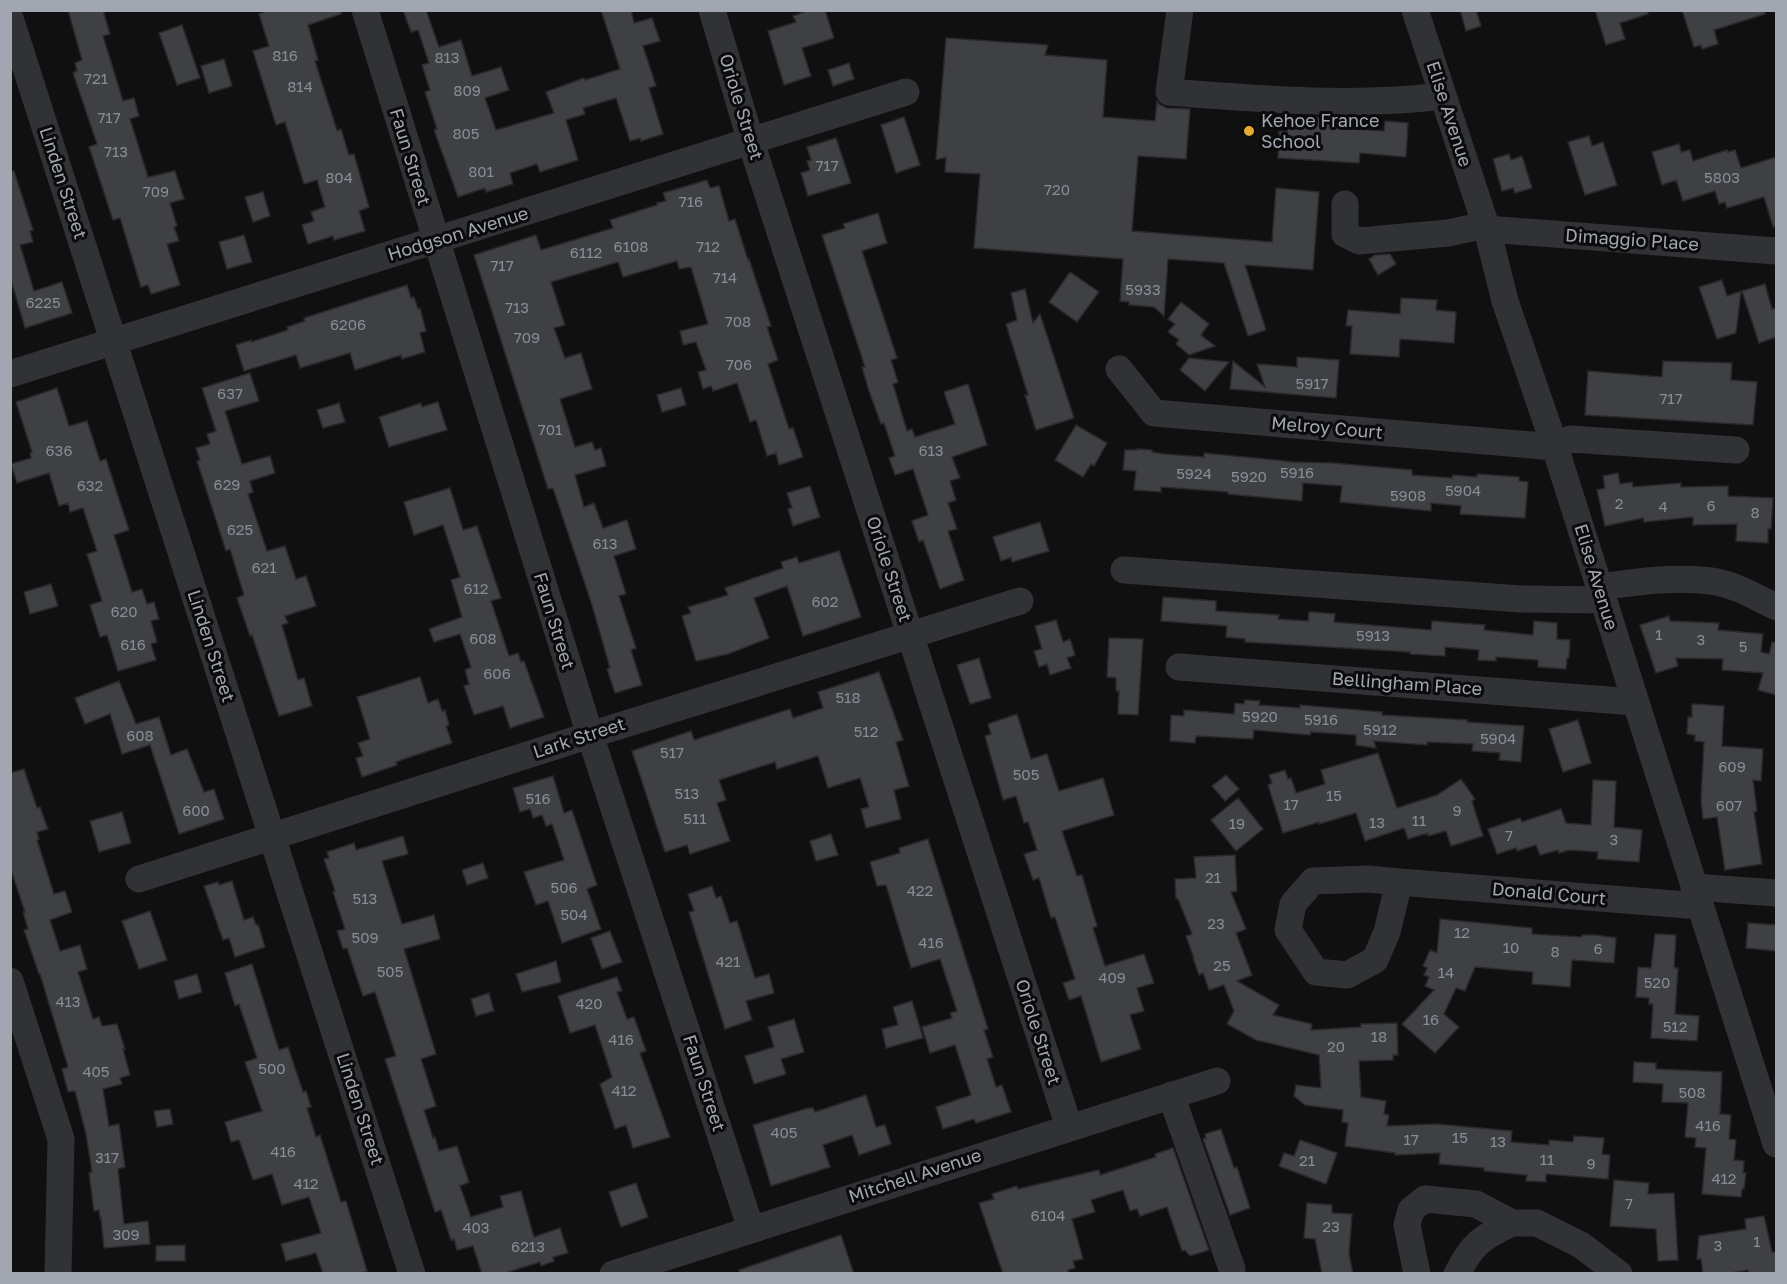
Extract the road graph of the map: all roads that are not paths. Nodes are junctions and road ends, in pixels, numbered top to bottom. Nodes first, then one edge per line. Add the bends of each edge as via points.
1 (365, 10) edge
2 (712, 10) edge
3 (1180, 10) edge
4 (1416, 10) edge
5 (10, 18) edge
6 (906, 92) dead end
7 (1443, 96) junction
8 (751, 142) junction
9 (1345, 204) dead end
10 (1486, 227) junction
11 (435, 241) junction
12 (1776, 250) edge
13 (113, 342) junction
14 (1119, 369) dead end
15 (10, 374) edge
16 (1556, 447) junction
17 (1736, 450) dead end
18 (1124, 570) dead end
19 (1602, 594) junction
20 (1020, 601) dead end
21 (1776, 607) edge
22 (910, 635) junction
23 (1179, 667) dead end
24 (1635, 702) junction
25 (590, 735) junction
26 (272, 837) junction
27 (139, 879) dead end
28 (1398, 882) dead end
29 (1776, 893) edge
30 (1697, 897) junction
31 (10, 981) edge
32 (1766, 1076) edge
33 (1217, 1081) dead end
34 (1171, 1095) junction
35 (1069, 1127) junction
36 (1776, 1144) edge
37 (1512, 1223) junction
38 (751, 1229) junction
39 (1232, 1269) dead end
40 (58, 1274) edge
41 (412, 1274) edge
42 (614, 1274) edge
43 (1417, 1274) edge
44 (1457, 1274) edge
45 (1619, 1274) edge

1 - 11 street, Faun Street
2 - 8 street, Oriole Street
3 - 7 street via 1169,92 1285,101
4 - 7 street, Elise Avenue
5 - 13 street, Linden Street
6 - 8 street, Hodgson Avenue
7 - 10 street, Elise Avenue
8 - 11 street, Hodgson Avenue
8 - 22 street, Oriole Street
9 - 10 street, Dimaggio Place via 1345,234 1359,241
10 - 12 street, Dimaggio Place
10 - 16 street, Elise Avenue via 1505,301
11 - 13 street, Hodgson Avenue
11 - 25 street, Faun Street
13 - 15 street, Hodgson Avenue
13 - 26 street, Linden Street
14 - 16 street, Melroy Court via 1154,413
16 - 17 street, Melroy Court via 1570,439
16 - 19 street, Elise Avenue
18 - 19 street via 1521,599
19 - 21 street via 1660,579 1712,581 1748,592
19 - 24 street, Elise Avenue
20 - 22 street, Lark Street
22 - 25 street, Lark Street
22 - 35 street, Oriole Street
23 - 24 street, Bellingham Place
24 - 30 street, Elise Avenue
25 - 26 street, Lark Street
25 - 38 street, Faun Street
26 - 27 street, Lark Street
26 - 41 street, Linden Street
28 - 30 street, Donald Court
29 - 30 street, Donald Court
30 - 32 street, Elise Avenue
31 - 40 street via 61,1139
32 - 36 street, Elise Avenue
33 - 34 street, Mitchell Avenue
34 - 35 street, Mitchell Avenue
34 - 39 street
35 - 38 street, Mitchell Avenue
37 - 43 street via 1476,1204 1425,1199 1411,1210 1407,1225
37 - 44 street via 1485,1236 1467,1255
37 - 45 street via 1537,1223 1581,1245
38 - 42 street, Mitchell Avenue

